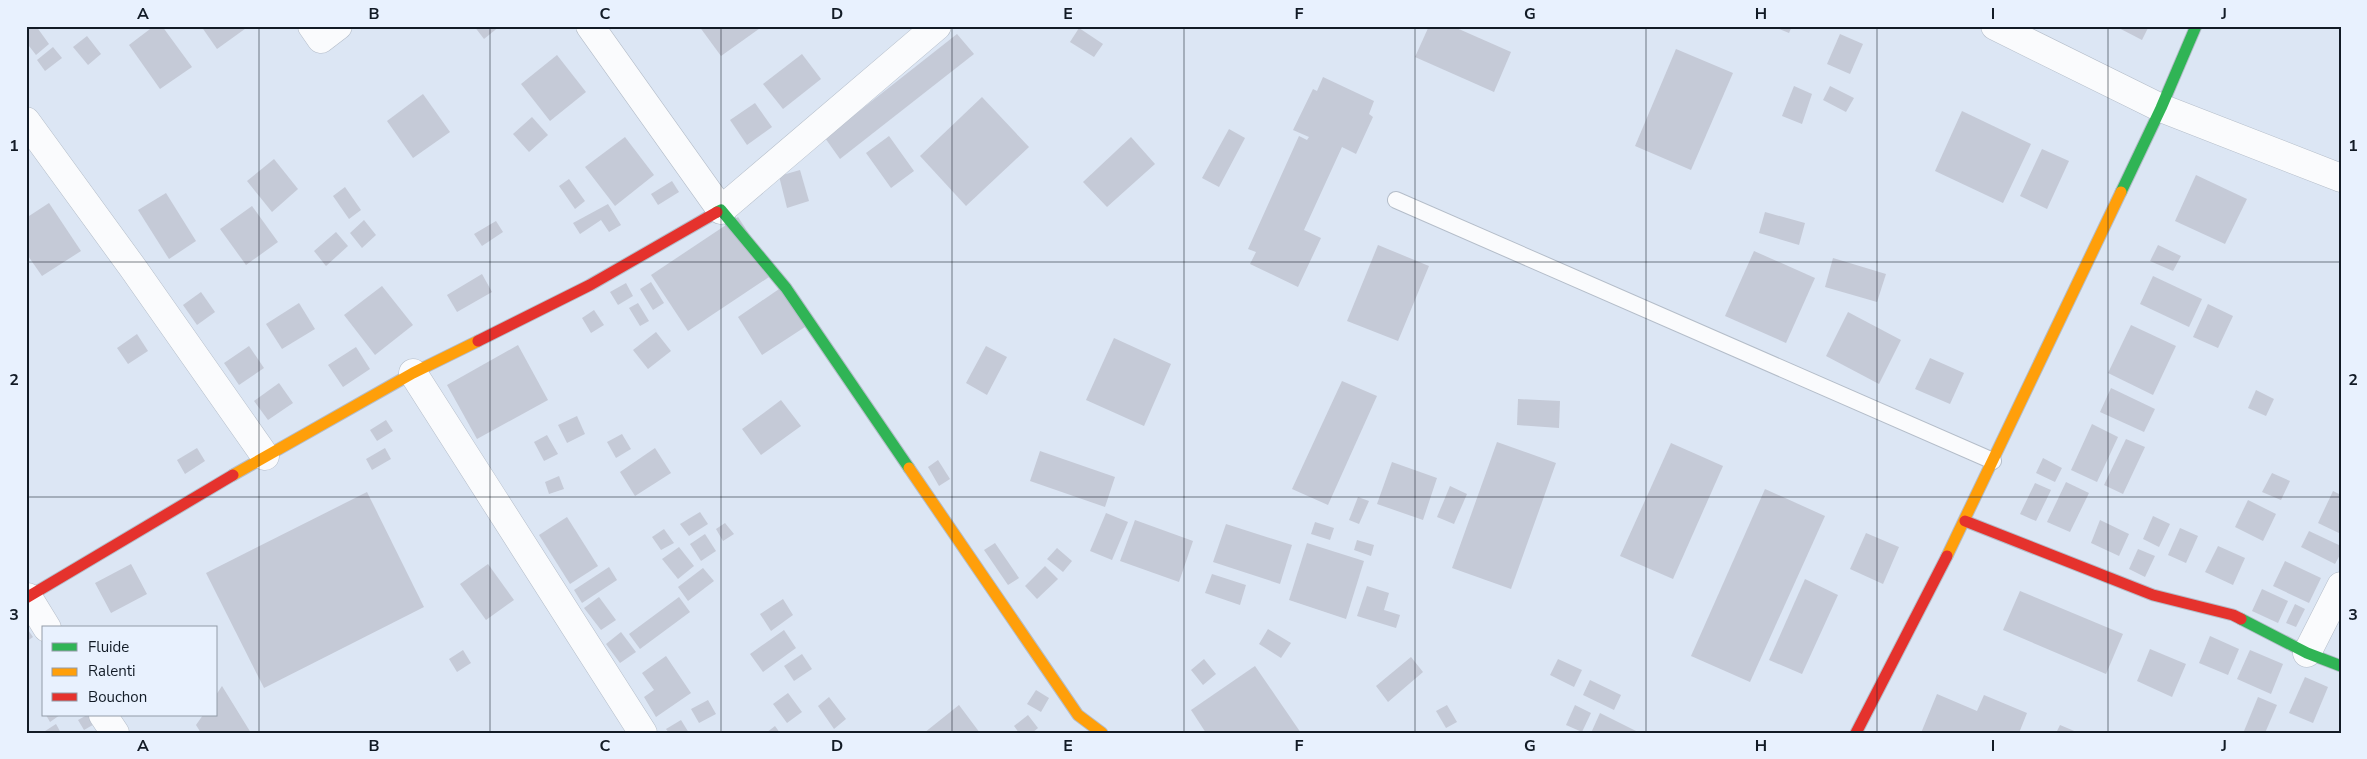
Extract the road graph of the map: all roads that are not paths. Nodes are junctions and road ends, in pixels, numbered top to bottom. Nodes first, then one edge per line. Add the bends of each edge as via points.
1 (312, 26) edge
2 (338, 26) edge
3 (590, 26) edge
4 (937, 26) edge
5 (1995, 26) edge
6 (2196, 26) edge
7 (2160, 108) junction
8 (26, 120) edge
9 (2341, 178) edge
10 (1396, 200) dead end
11 (721, 210) junction
12 (413, 373) junction
13 (265, 456) junction
14 (1993, 461) junction
15 (1965, 521) junction
16 (2341, 586) edge
17 (27, 598) edge
18 (46, 626) edge
19 (2307, 653) junction
20 (2341, 666) edge
21 (104, 716) edge
22 (116, 733) edge
23 (643, 733) edge
24 (1102, 733) edge
25 (1856, 733) edge

1 - 2 street via 321,39
3 - 11 street
4 - 11 street
5 - 7 street
6 - 7 street
7 - 9 street
7 - 14 street
8 - 13 street
10 - 14 lane
11 - 12 street via 590,285
11 - 24 street via 786,288 1078,715
12 - 13 street
12 - 23 street
13 - 17 street
14 - 15 street
15 - 19 street via 2152,595 2233,615
15 - 25 street
16 - 19 street
17 - 18 street
19 - 20 street
21 - 22 street

